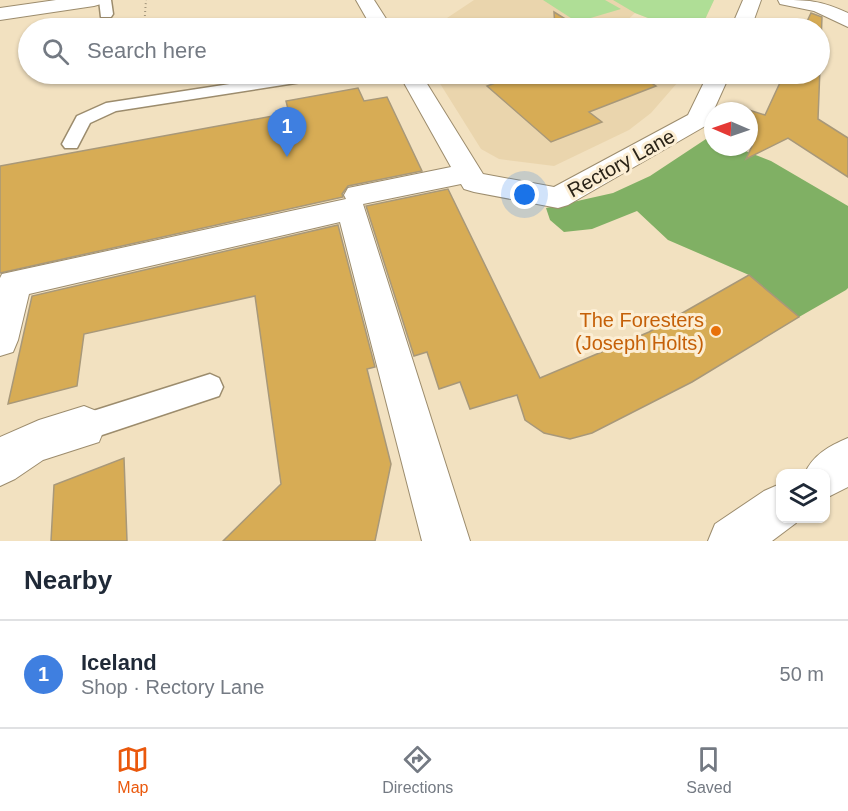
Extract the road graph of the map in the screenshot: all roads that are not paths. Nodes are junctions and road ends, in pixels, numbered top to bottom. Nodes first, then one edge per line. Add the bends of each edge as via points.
1 (105, 0) edge
2 (365, 0) edge
3 (752, 0) edge
4 (787, 0) edge
5 (848, 0) edge
6 (100, 7) edge
7 (820, 7) junction
8 (0, 14) edge
9 (376, 18) edge
10 (745, 18) edge
11 (848, 21) edge
12 (258, 84) edge
13 (416, 84) edge
14 (714, 84) edge
15 (71, 144) dead end
16 (468, 173) junction
17 (358, 195) dead end
18 (0, 340) edge
19 (210, 387) dead end
20 (84, 427) joint
21 (848, 460) edge
22 (0, 464) edge
23 (830, 473) edge
24 (776, 510) edge
25 (446, 541) edge
26 (732, 541) edge

1 - 6 lane
2 - 9 main road
3 - 10 main road
4 - 7 main road
5 - 7 main road
6 - 8 main road
7 - 11 main road
12 - 15 lane via 112,107 83,120
13 - 16 main road
14 - 16 main road, Rectory Lane via 698,120 558,198 474,182
16 - 17 main road
18 - 25 main road via 14,284 351,209
19 - 20 lane
20 - 22 main road via 25,445
21 - 23 main road
24 - 26 main road

